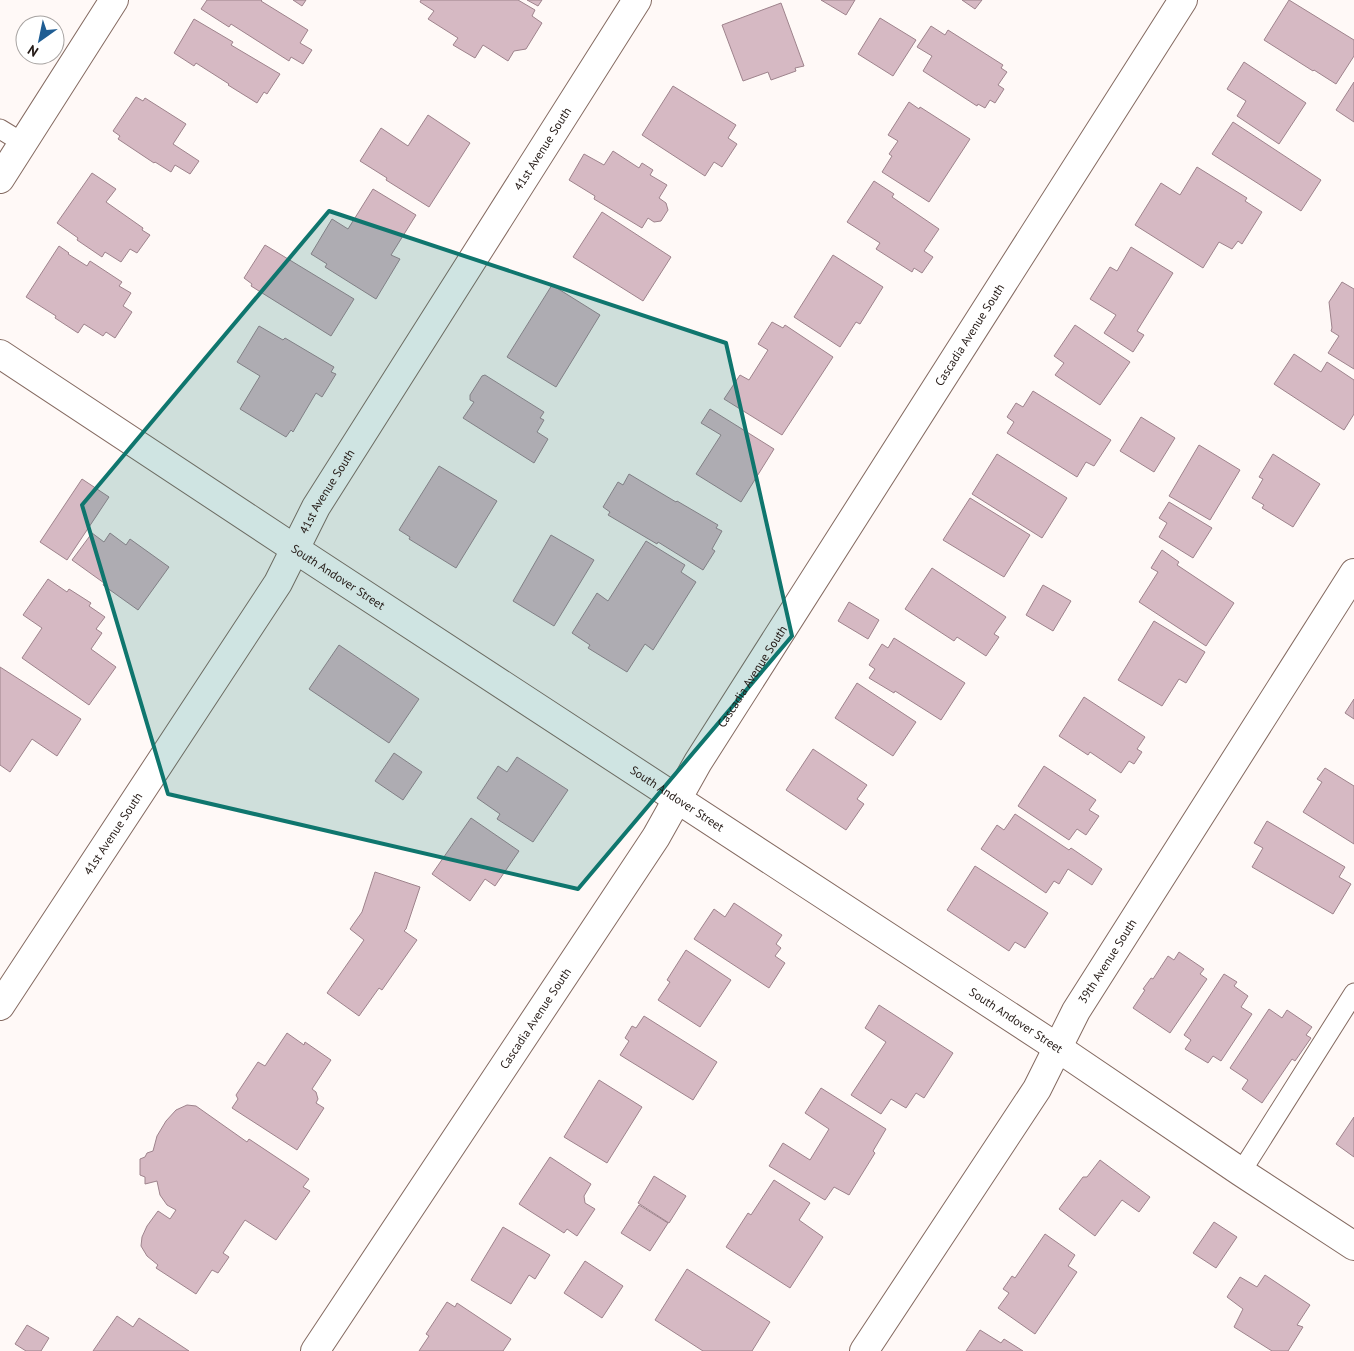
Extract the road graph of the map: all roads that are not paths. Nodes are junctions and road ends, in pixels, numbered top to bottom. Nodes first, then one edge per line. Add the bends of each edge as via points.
1 (114, 0) edge
2 (637, 0) edge
3 (1184, 0) edge
4 (11, 136) edge
5 (0, 179) edge
6 (0, 354) edge
7 (295, 549) junction
8 (1354, 573) edge
9 (677, 799) junction
10 (1354, 993) edge
11 (0, 1006) edge
12 (1058, 1048) junction
13 (1241, 1172) junction
14 (1354, 1246) edge
15 (315, 1351) edge
16 (864, 1351) edge

1 - 4 street
2 - 7 street, 41st Avenue South via 316,507
3 - 9 street, Cascadia Avenue South
4 - 5 street
6 - 7 street, South Andover Street
7 - 9 street, South Andover Street
7 - 11 street, 41st Avenue South via 278,583
8 - 12 street, 39th Avenue South via 1076,1010
9 - 12 street, South Andover Street
9 - 15 street, Cascadia Avenue South via 656,837
10 - 13 lane
12 - 13 street, South Andover Street
12 - 16 street, 39th Avenue South via 1038,1089
13 - 14 street, South Andover Street

